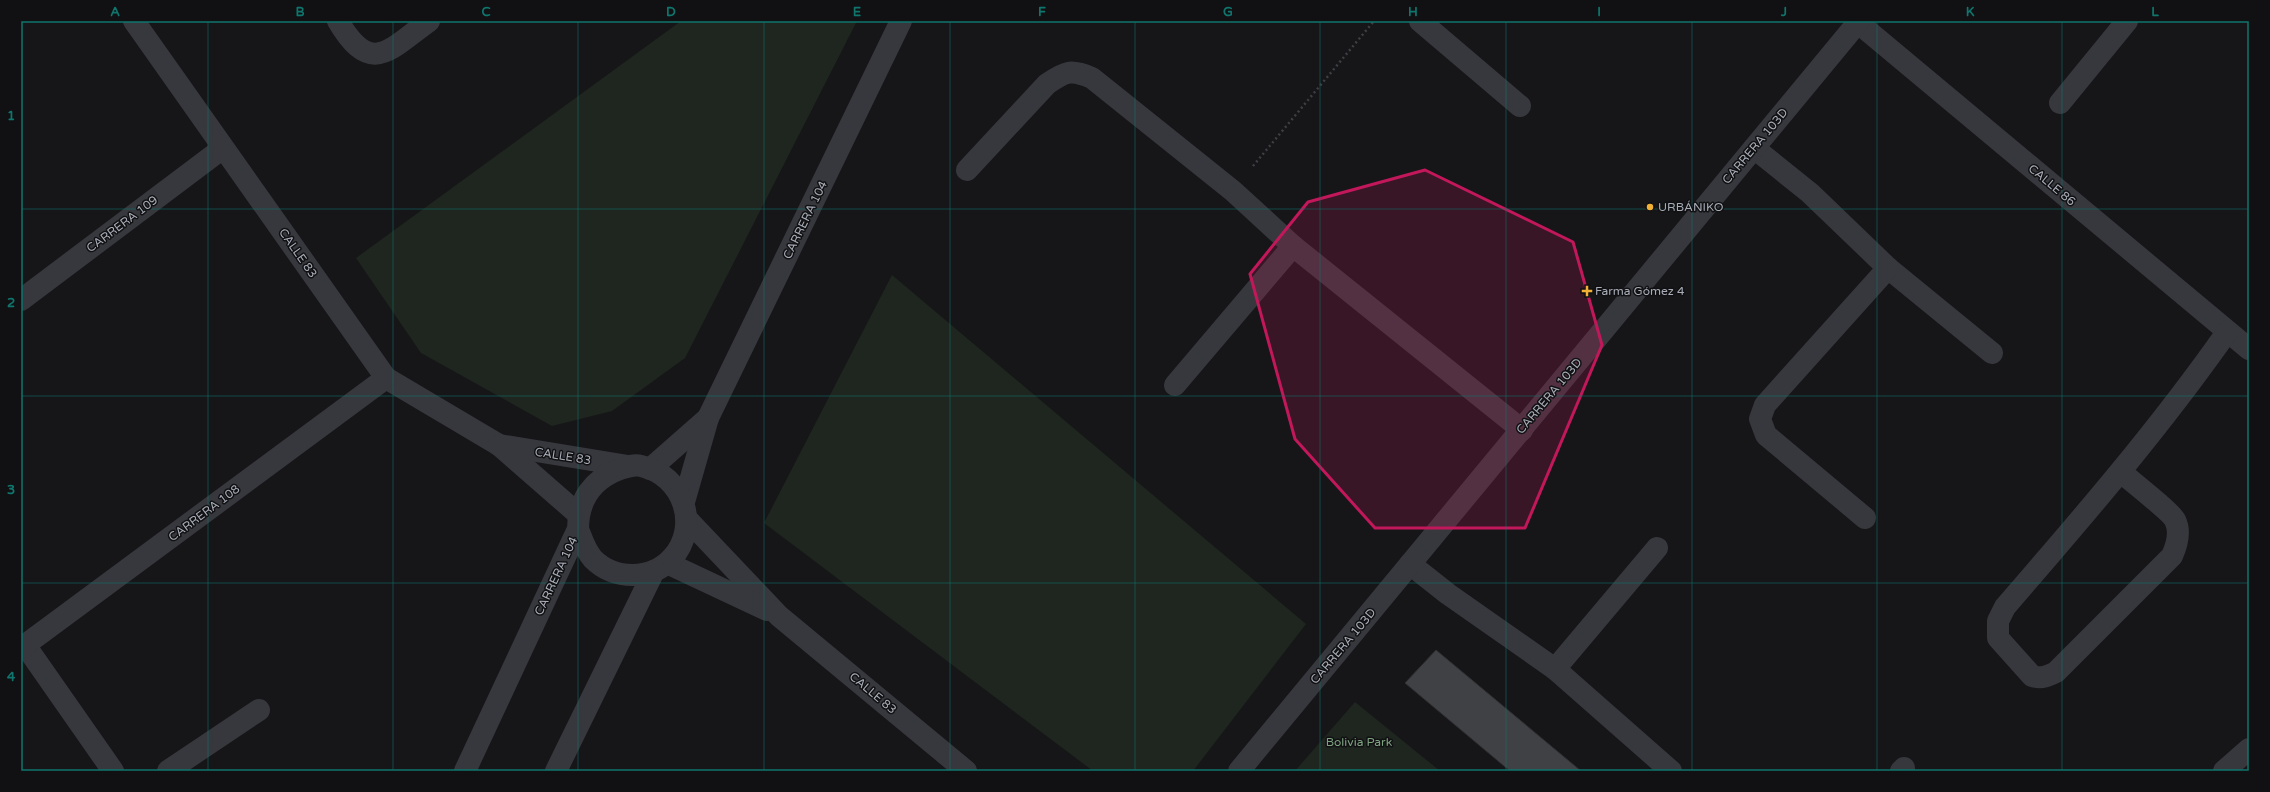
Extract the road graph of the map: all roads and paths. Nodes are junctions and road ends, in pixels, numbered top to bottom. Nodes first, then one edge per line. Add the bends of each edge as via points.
1 (134, 21) edge
2 (338, 21) edge
3 (430, 21) edge
4 (901, 21) edge
5 (1374, 21) edge
6 (1420, 21) edge
7 (1858, 21) edge
8 (2127, 21) edge
9 (2060, 103) dead end
10 (1520, 106) dead end
11 (223, 148) junction
12 (1754, 148) junction
13 (967, 170) dead end
14 (1233, 191) junction
15 (1293, 246) junction
16 (1888, 268) junction
17 (21, 300) edge
18 (2227, 332) junction
19 (2249, 349) edge
20 (1992, 353) dead end
21 (386, 378) junction
22 (1175, 385) dead end
23 (708, 418) junction
24 (1522, 430) junction
25 (499, 445) junction
26 (628, 466) junction
27 (650, 469) junction
28 (2121, 472) junction
29 (686, 511) junction
30 (1865, 518) dead end
31 (578, 522) junction
32 (1657, 548) dead end
33 (1410, 564) junction
34 (661, 567) junction
35 (779, 616) junction
36 (23, 647) edge
37 (1555, 669) junction
38 (259, 710) dead end
39 (2249, 749) edge
40 (113, 771) edge
41 (168, 771) edge
42 (466, 771) edge
43 (556, 771) edge
44 (966, 771) edge
45 (1239, 771) edge
46 (1671, 771) edge
47 (2224, 771) edge

1 - 11 street, CALLE 83
2 - 3 street via 350,41 362,50 376,54 388,51
4 - 23 street, CARRERA 104
5 - 14 path
6 - 10 street
7 - 12 street, CARRERA 103D
7 - 18 street, CALLE 86
8 - 9 street
11 - 17 street, CARRERA 109
11 - 21 street, CALLE 83
12 - 16 street via 1810,193
12 - 24 street, CARRERA 103D
13 - 14 street via 1047,84 1064,73 1077,71 1092,78
14 - 15 street
15 - 22 street
15 - 24 street
16 - 20 street
16 - 30 street via 1765,405 1760,419 1766,435
18 - 19 street, CALLE 86
18 - 28 street
21 - 25 street, CALLE 83
21 - 36 street, CARRERA 108
23 - 27 street, CARRERA 104
23 - 29 street, CARRERA 104
24 - 33 street, CARRERA 103D
25 - 26 street, CALLE 83
25 - 31 street, CALLE 83
26 - 27 street, CARRERA 104 via 639,465
26 - 31 street, CARRERA 104 via 608,474 594,485 584,499
27 - 29 street via 666,478
28 - 28 street via 2005,607 1998,621 1998,638 2032,676 2047,677 2056,672 2172,556 2178,535 2174,519
29 - 34 street via 686,536 678,551
29 - 35 street, CALLE 83
31 - 34 street via 583,544 592,558 606,569 638,575
31 - 42 street, CARRERA 104
32 - 37 street
33 - 37 street via 1448,594
33 - 45 street, CARRERA 103D
34 - 35 street, CALLE 83
34 - 43 street
35 - 44 street, CALLE 83
36 - 40 street
37 - 46 street
38 - 41 street
39 - 47 street

